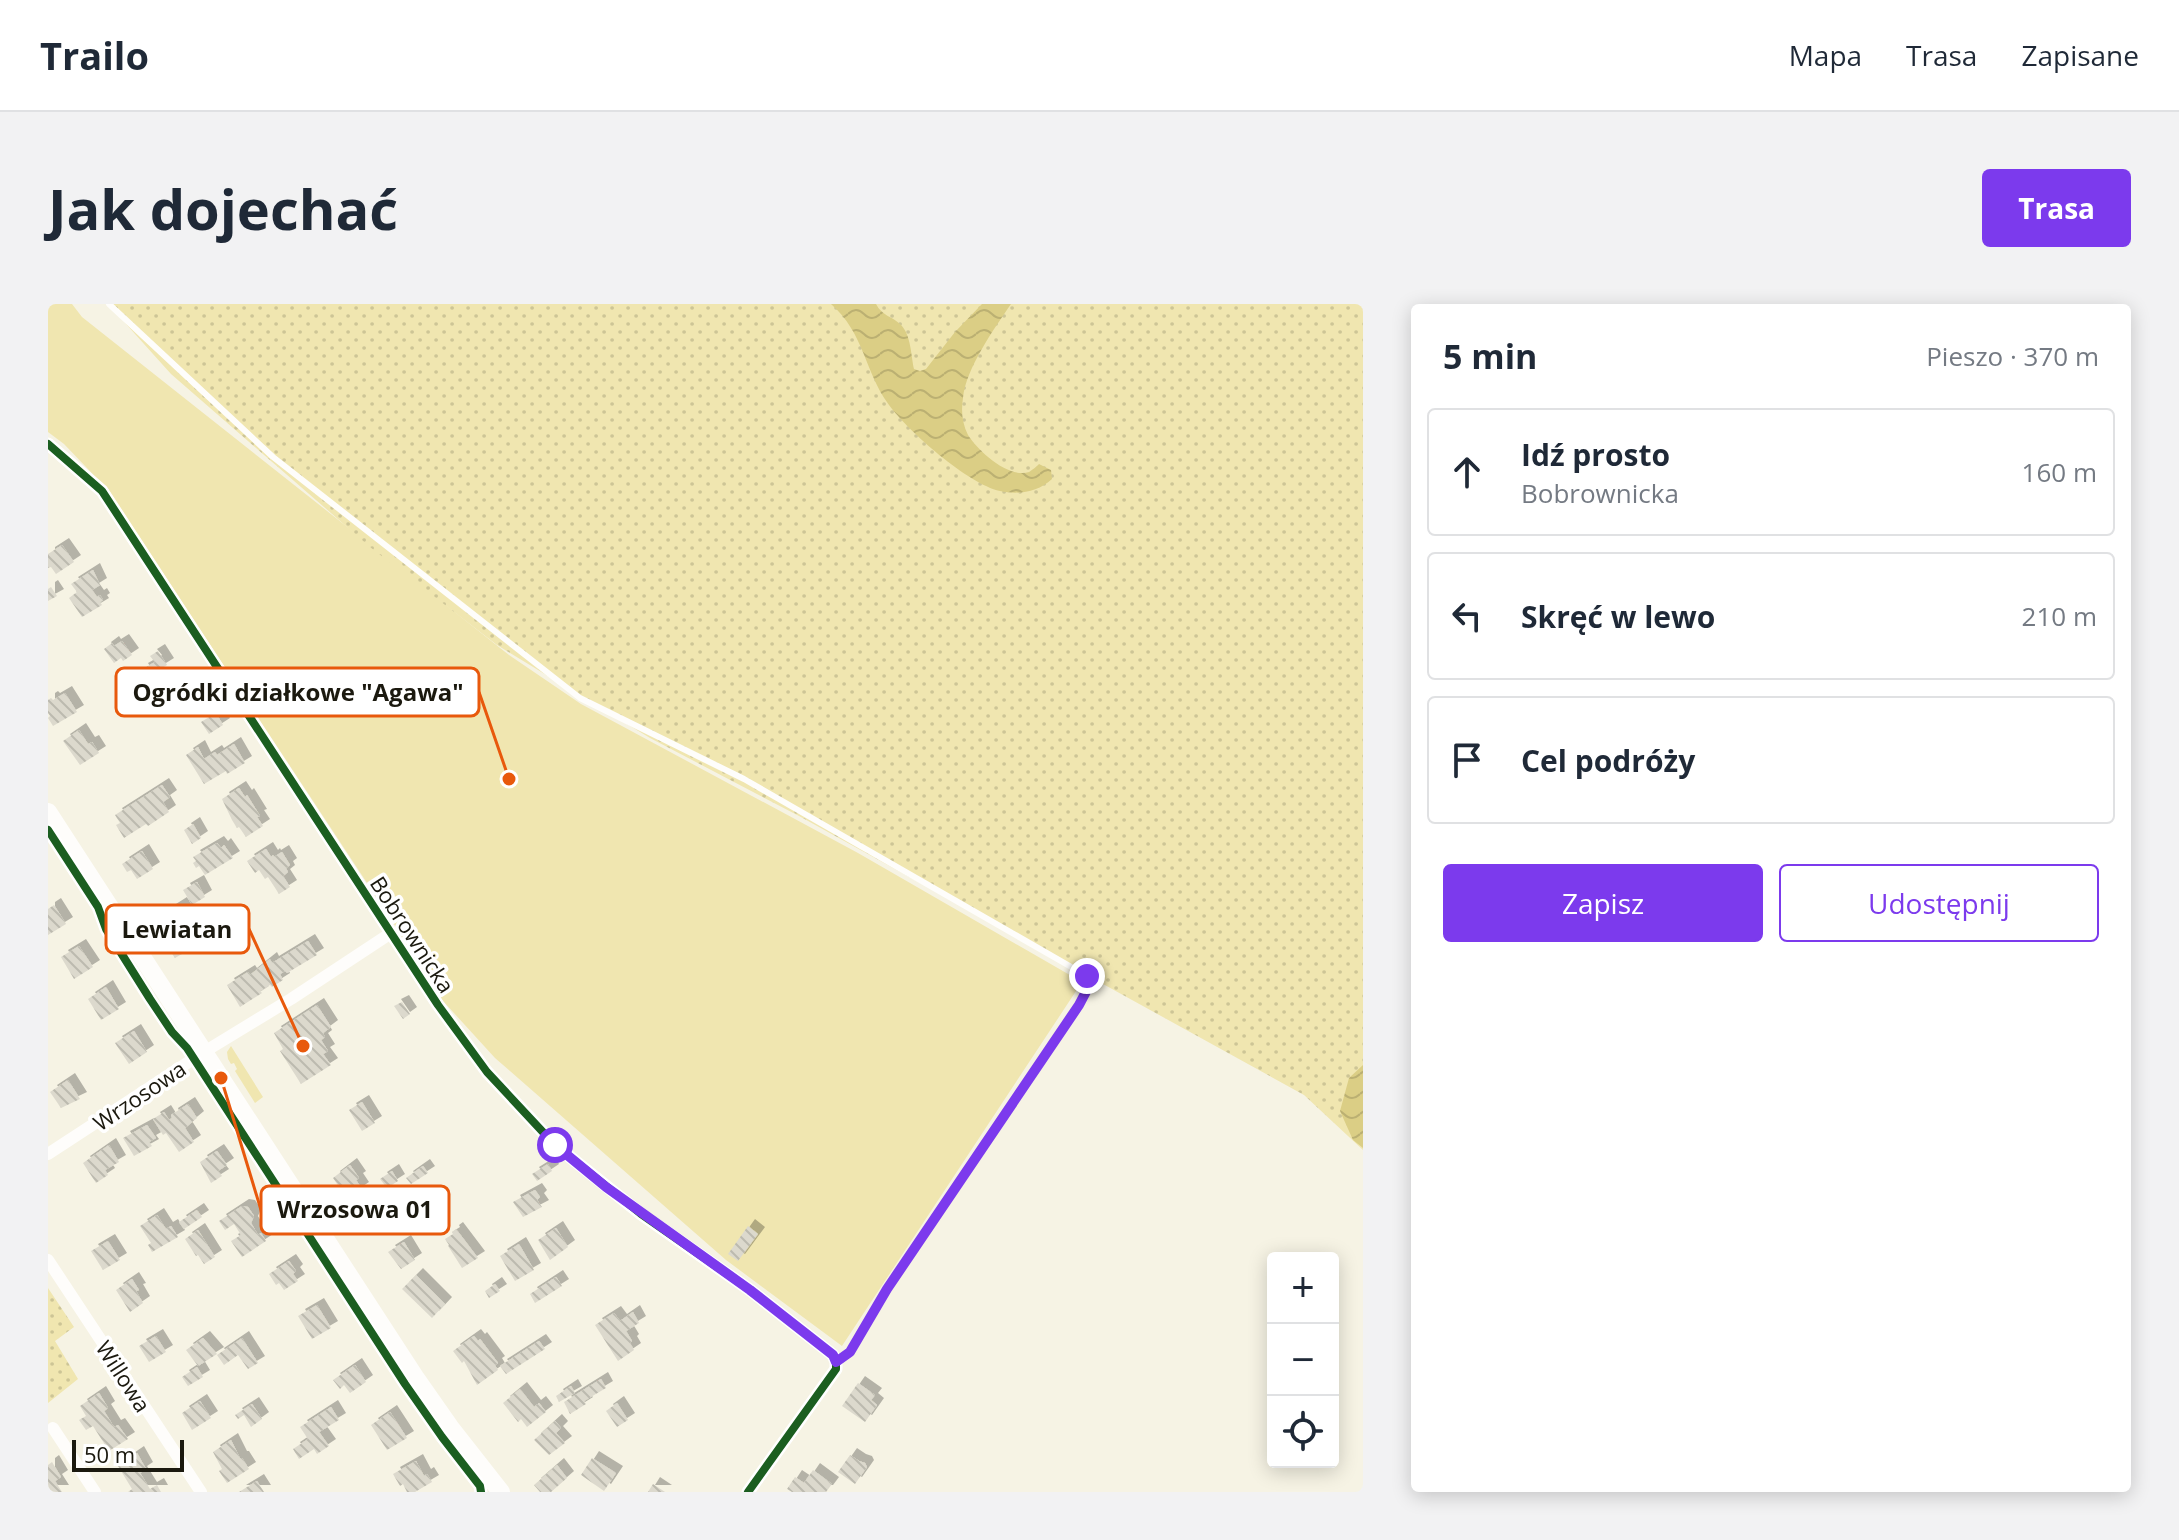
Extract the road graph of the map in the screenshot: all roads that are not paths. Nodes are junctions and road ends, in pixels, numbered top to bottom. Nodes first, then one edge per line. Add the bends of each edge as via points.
1 (109, 304) edge
2 (48, 444) edge
3 (48, 812) edge
4 (391, 933) junction
5 (204, 1052) junction
6 (48, 1154) edge
7 (50, 1266) edge
8 (836, 1362) junction
9 (53, 1428) dead end
10 (95, 1492) edge
11 (201, 1492) edge
12 (501, 1492) edge
13 (748, 1492) edge

1 - 8 lane via 273,457 580,698 744,779 1087,976 1090,984 1079,1005 850,1352
2 - 4 street, Bobrownicka via 102,491
3 - 5 street
4 - 5 street, Wrzosowa
4 - 8 street, Bobrownicka via 487,1072 555,1145 641,1214 750,1290
5 - 6 street, Wrzosowa
5 - 12 street via 415,1377
7 - 11 street, Willowa
8 - 13 street
9 - 10 street

